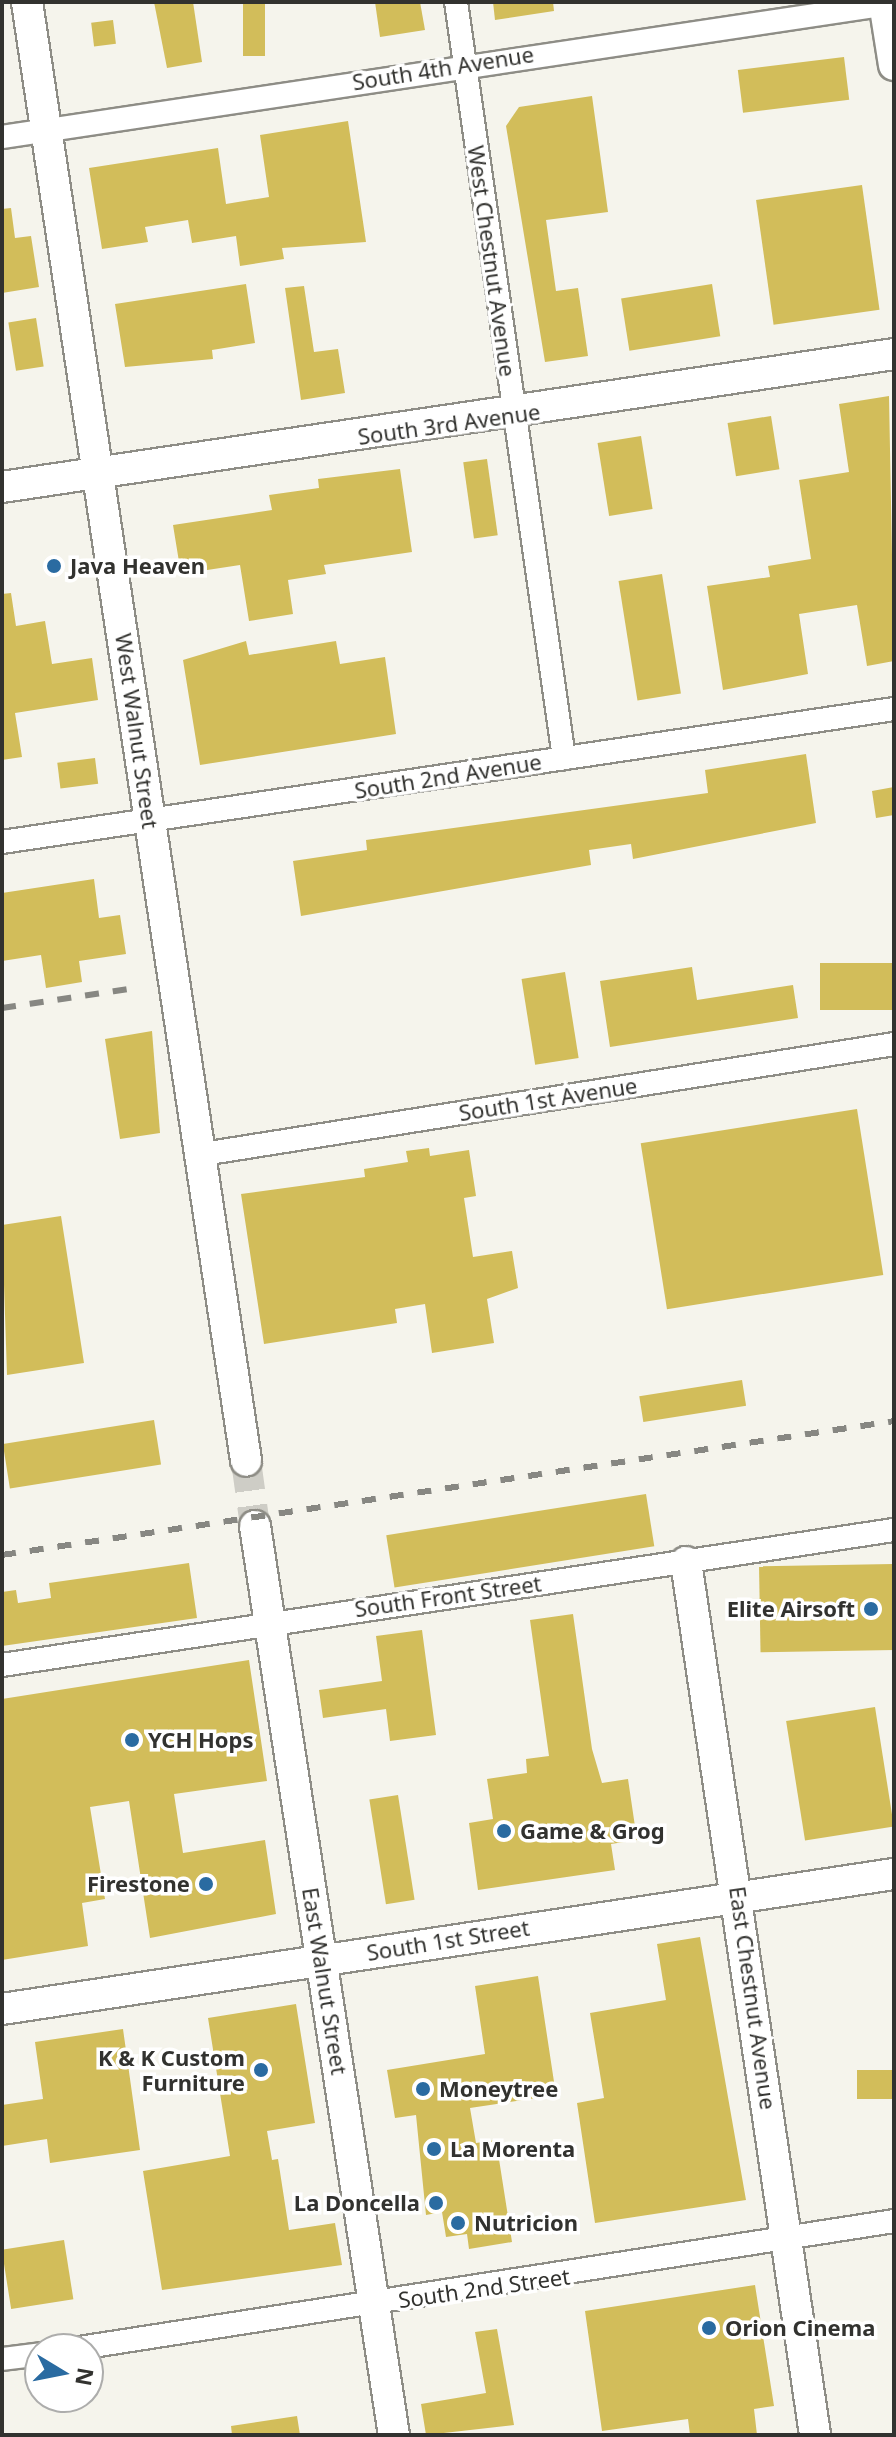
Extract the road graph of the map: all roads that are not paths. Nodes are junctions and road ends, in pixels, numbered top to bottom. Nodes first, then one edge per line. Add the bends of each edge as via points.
1 (27, 2) edge
2 (456, 2) edge
3 (888, 3) edge
4 (465, 64) junction
5 (894, 65) edge
6 (47, 131) junction
7 (2, 137) edge
8 (894, 354) edge
9 (514, 415) junction
10 (102, 472) junction
11 (2, 487) edge
12 (894, 709) edge
13 (564, 758) junction
14 (149, 821) junction
15 (2, 842) edge
16 (894, 1044) edge
17 (203, 1154) junction
18 (246, 1461) tunnel mouth
19 (255, 1526) tunnel mouth
20 (894, 1530) edge
21 (686, 1562) junction
22 (271, 1622) junction
23 (2, 1665) edge
24 (894, 1874) edge
25 (737, 1893) junction
26 (322, 1960) junction
27 (2, 2009) edge
28 (894, 2221) edge
29 (788, 2242) junction
30 (374, 2304) junction
31 (104, 2344) edge
32 (24, 2356) edge
33 (2, 2359) edge
34 (394, 2435) edge
35 (815, 2435) edge

1 - 6 street, West Walnut Street
2 - 4 street, West Chestnut Avenue
3 - 4 street, South 4th Avenue
3 - 5 street
4 - 6 street, South 4th Avenue
4 - 9 street, West Chestnut Avenue
6 - 7 street, South 4th Avenue
6 - 10 street, West Walnut Street
8 - 9 street, South 3rd Avenue
9 - 10 street, South 3rd Avenue
9 - 13 street, West Chestnut Avenue
10 - 11 street, South 3rd Avenue
10 - 14 street, West Walnut Street
12 - 13 street, South 2nd Avenue
13 - 14 street, South 2nd Avenue
14 - 15 street, South 2nd Avenue
14 - 17 street, West Walnut Street
16 - 17 street, South 1st Avenue
17 - 18 street, West Walnut Street
19 - 22 street, East Walnut Street
20 - 21 street, South Front Street
21 - 22 street, South Front Street
21 - 25 street, East Chestnut Avenue
22 - 23 street, South Front Street
22 - 26 street, East Walnut Street
24 - 25 street, South 1st Street
25 - 26 street, South 1st Street
25 - 29 street, East Chestnut Avenue
26 - 27 street, South 1st Street
26 - 30 street, East Walnut Street
28 - 29 street, South 2nd Street
29 - 30 street, South 2nd Street
29 - 35 street, East Chestnut Avenue
30 - 31 street, South 2nd Street
30 - 34 street, East Walnut Street
32 - 33 street

